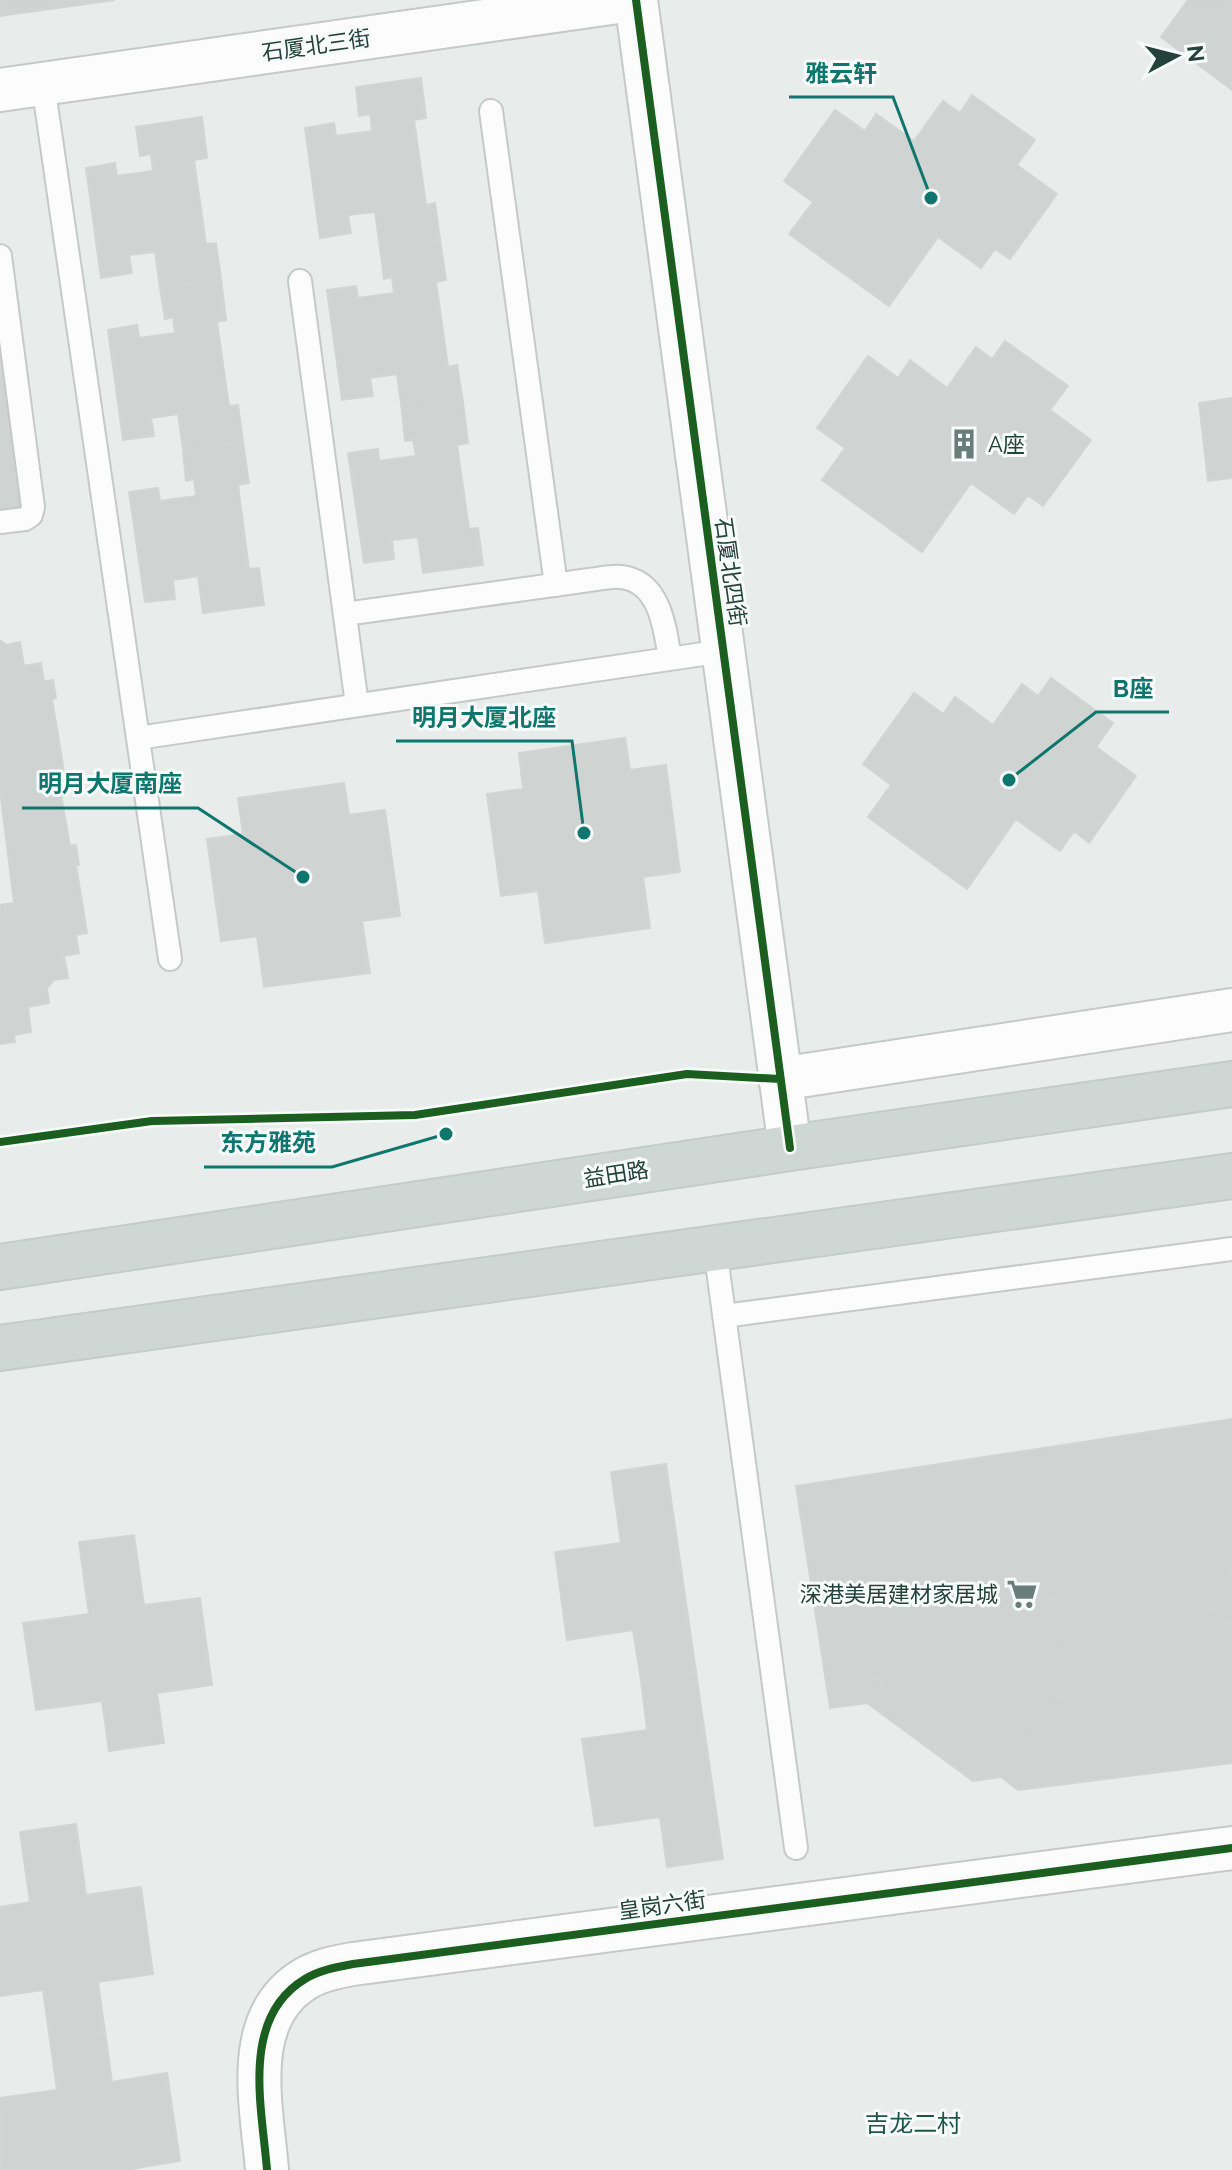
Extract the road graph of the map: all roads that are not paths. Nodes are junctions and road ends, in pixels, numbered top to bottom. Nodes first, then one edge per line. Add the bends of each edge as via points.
1 (634, 0) edge
2 (43, 84) junction
3 (0, 90) edge
4 (491, 111) dead end
5 (0, 256) edge
6 (300, 281) dead end
7 (0, 522) edge
8 (556, 585) junction
9 (345, 614) junction
10 (723, 651) junction
11 (670, 659) junction
12 (357, 705) junction
13 (138, 738) junction
14 (170, 959) dead end
15 (1232, 1010) edge
16 (780, 1079) junction
17 (1232, 1084) edge
18 (790, 1148) junction
19 (1232, 1176) edge
20 (715, 1248) junction
21 (1232, 1249) edge
22 (0, 1267) edge
23 (724, 1316) junction
24 (0, 1348) edge
25 (796, 1848) dead end
26 (1232, 1848) edge
27 (267, 2170) edge

1 - 2 street, 石厦北三街
1 - 10 street, 石厦北四街
2 - 3 street, 石厦北三街
2 - 13 lane
4 - 8 lane
5 - 7 lane via 33,501 33,512 25,519
6 - 9 lane
8 - 9 lane
8 - 11 lane via 612,577 642,584 659,609
9 - 12 lane
10 - 11 lane
10 - 16 street, 石厦北四街
11 - 12 lane
12 - 13 lane
13 - 14 lane
15 - 16 street
16 - 18 street, 石厦北四街
17 - 18 main road, 益田路
18 - 22 main road, 益田路
19 - 20 main road
20 - 23 lane
20 - 24 main road
21 - 23 lane
23 - 25 lane
26 - 27 street, 皇岗六街 via 324,1970 287,1993 263,2034 260,2086

